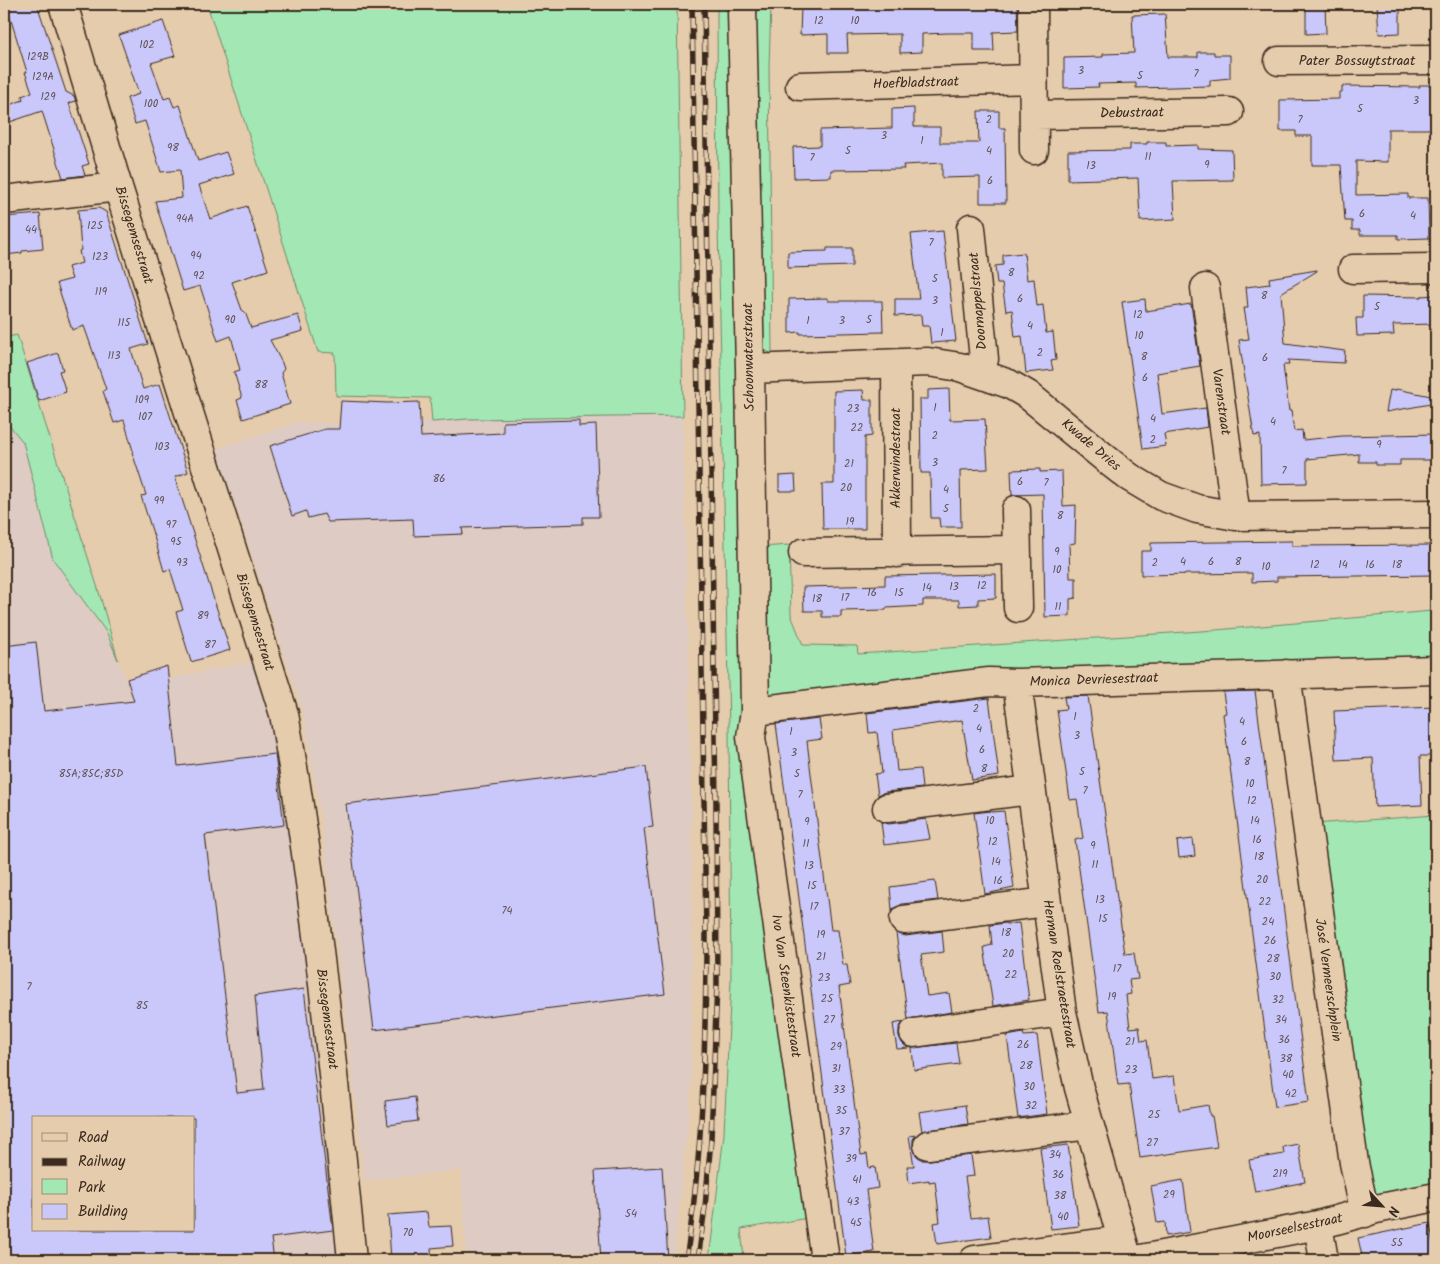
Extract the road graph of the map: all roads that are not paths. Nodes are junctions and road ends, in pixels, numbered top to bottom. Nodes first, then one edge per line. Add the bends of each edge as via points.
1 (63, 4) edge
2 (744, 4) edge
3 (1033, 4) edge
4 (1436, 60) edge
5 (1279, 61) dead end
6 (1033, 79) junction
7 (800, 86) dead end
8 (1229, 112) dead end
9 (1034, 115) junction
10 (1034, 150) dead end
11 (118, 187) junction
12 (4, 200) edge
13 (971, 228) dead end
14 (1436, 268) edge
15 (1353, 270) dead end
16 (1205, 288) dead end
17 (896, 364) junction
18 (750, 369) junction
19 (980, 373) junction
20 (1016, 510) dead end
21 (1436, 514) edge
22 (1236, 516) junction
23 (1016, 550) junction
24 (897, 552) junction
25 (803, 553) dead end
26 (1018, 608) dead end
27 (1436, 670) edge
28 (1286, 674) junction
29 (1017, 683) junction
30 (754, 711) junction
31 (1031, 790) junction
32 (887, 808) dead end
33 (1046, 902) junction
34 (904, 920) dead end
35 (1062, 1012) junction
36 (914, 1033) dead end
37 (1090, 1125) junction
38 (928, 1146) dead end
39 (1436, 1197) edge
40 (1365, 1213) junction
41 (1318, 1225) junction
42 (1129, 1254) edge
43 (352, 1260) edge
44 (825, 1260) edge
45 (974, 1260) edge
46 (1324, 1260) edge

1 - 11 street, Bissegemsestraat
2 - 18 street, Schoonwaterstraat
3 - 6 street
4 - 5 street, Pater Bossuytstraat
6 - 7 street, Hoefbladstraat
6 - 9 street
8 - 9 street, Debustraat
9 - 10 street
11 - 12 street
11 - 43 street, Bissegemsestraat via 284,714 298,794 333,1065
13 - 19 street, Doornappelstraat via 984,359
14 - 15 street
16 - 22 street, Varenstraat
17 - 18 street, Kwade Dries
17 - 19 street, Kwade Dries via 928,362
17 - 24 street, Akkerwindestraat
18 - 30 street, Schoonwaterstraat
19 - 22 street, Kwade Dries via 1028,395 1111,464 1161,496 1197,509
20 - 23 street
21 - 22 street, Kwade Dries
23 - 24 street
23 - 26 street
24 - 25 street
27 - 28 street, Monica Devriesestraat
28 - 29 street, Monica Devriesestraat
28 - 40 street, José Vermeerschplein via 1352,1153
29 - 30 street, Monica Devriesestraat via 989,682
29 - 31 street, Herman Roelstraetestraat
30 - 44 street, Ivo Van Steenkistestraat via 751,737
31 - 32 street
31 - 33 street, Herman Roelstraetestraat
33 - 34 street
33 - 35 street, Herman Roelstraetestraat
35 - 36 street
35 - 37 street, Herman Roelstraetestraat
37 - 38 street
37 - 42 street, Herman Roelstraetestraat
39 - 40 street
40 - 41 street, Moorseelsestraat
41 - 42 street, Moorseelsestraat
41 - 46 street
42 - 45 street, Moorseelsestraat

